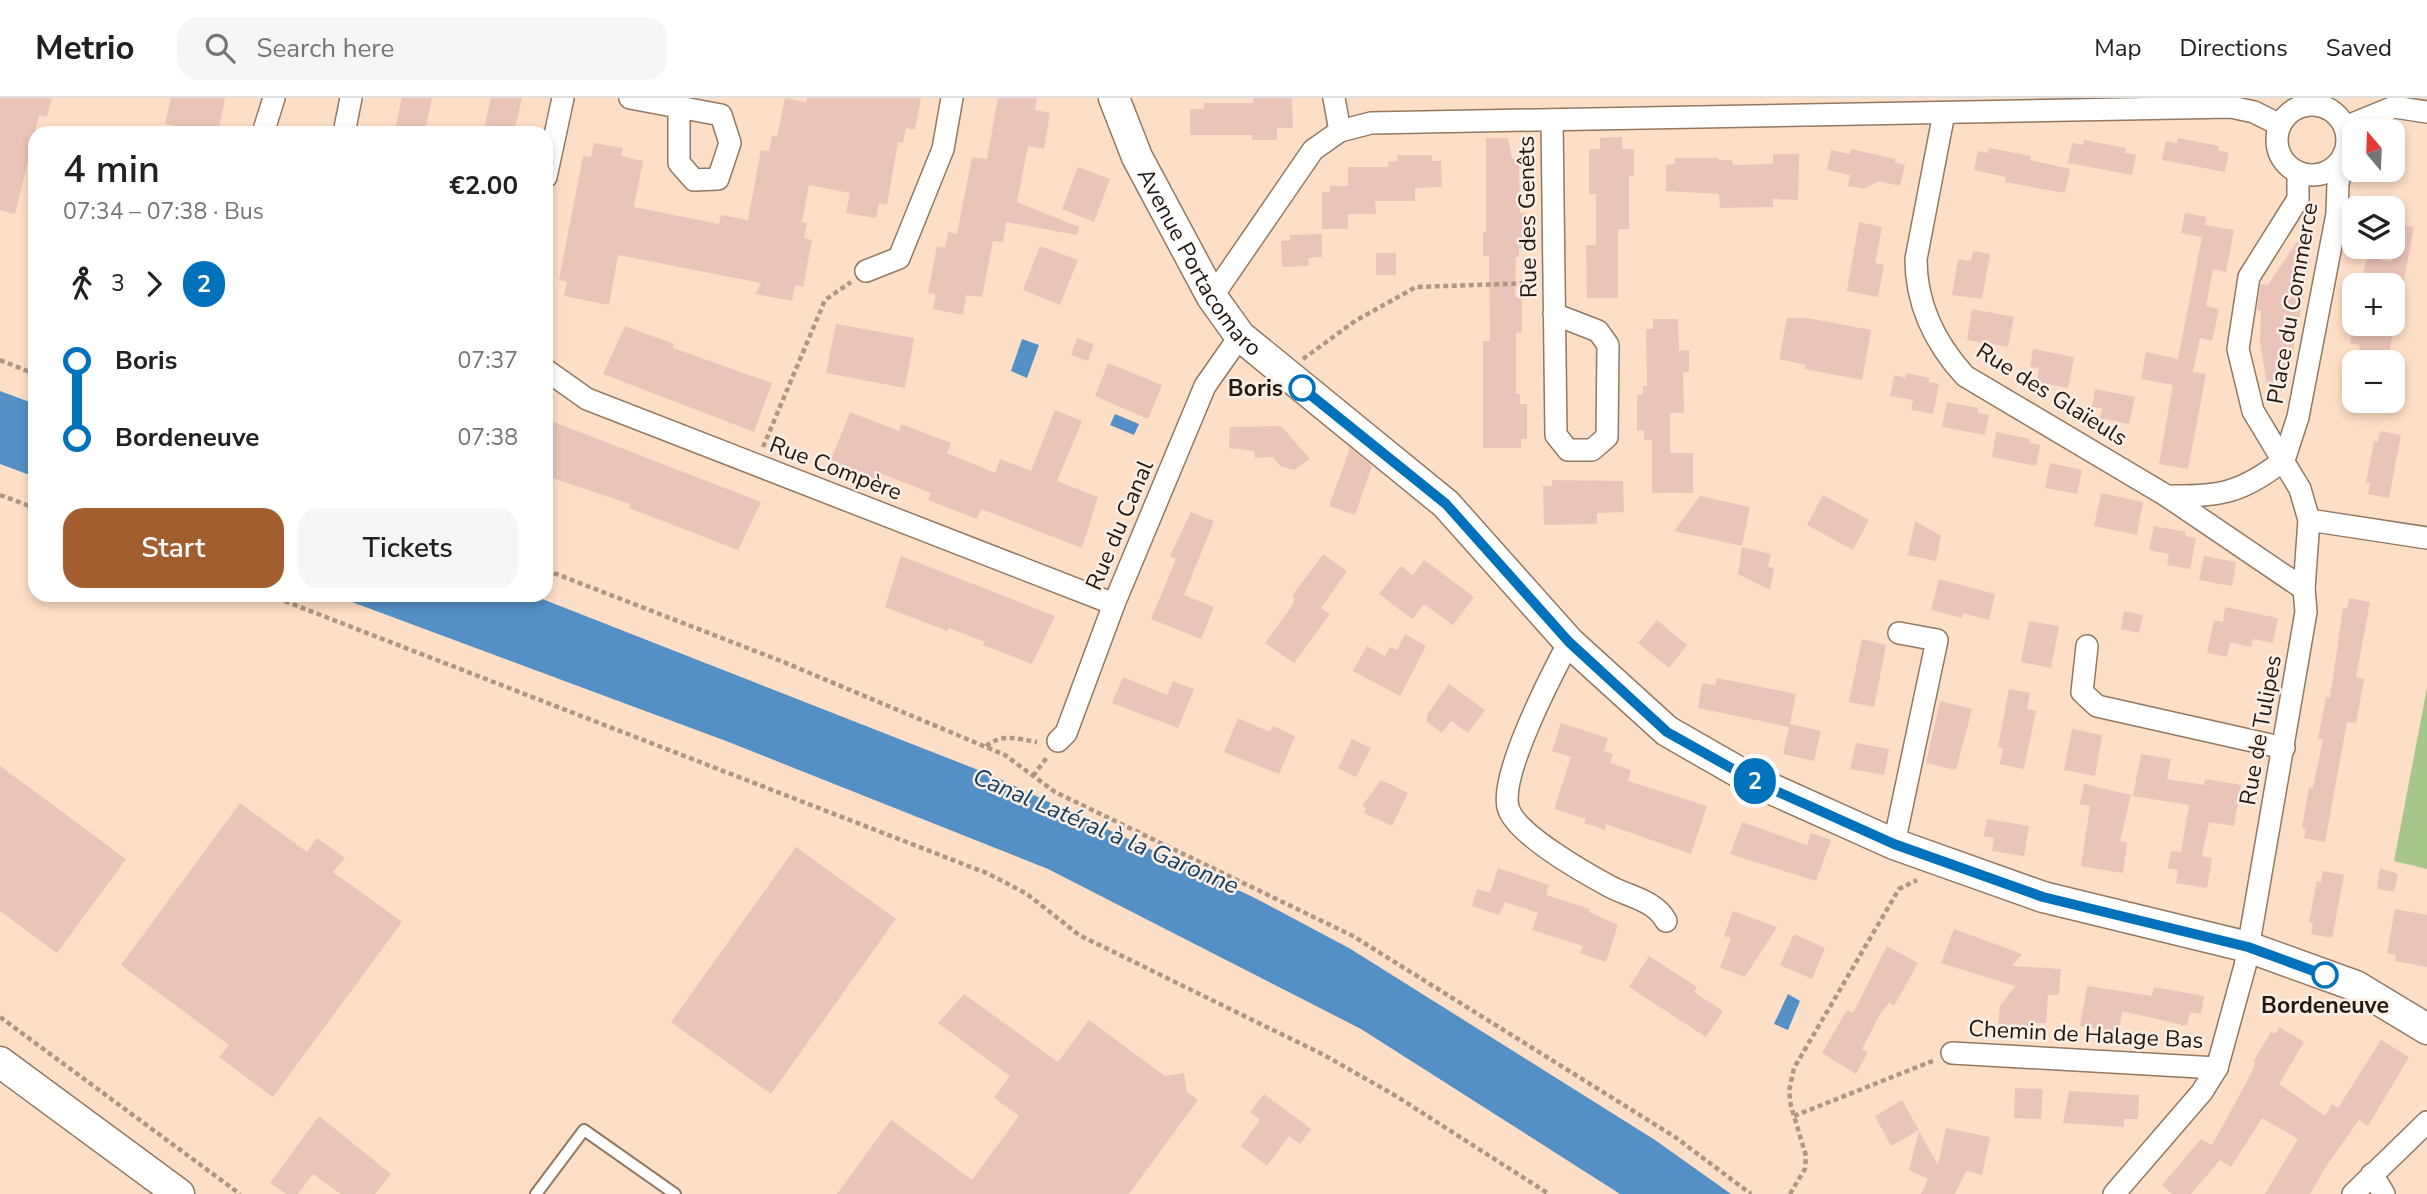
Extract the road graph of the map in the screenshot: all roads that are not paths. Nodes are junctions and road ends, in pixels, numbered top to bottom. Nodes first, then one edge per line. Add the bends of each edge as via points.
1 (274, 98) edge
2 (351, 98) edge
3 (563, 98) edge
4 (630, 98) edge
5 (952, 98) edge
6 (1114, 98) edge
7 (1334, 98) edge
8 (2395, 102) edge
9 (679, 107) dead end
10 (1633, 108) edge
11 (2427, 112) edge
12 (1944, 113) junction
13 (2361, 119) edge
14 (1552, 120) junction
15 (2342, 124) edge
16 (2280, 125) junction
17 (265, 126) edge
18 (345, 126) edge
19 (1340, 131) junction
20 (553, 144) edge
21 (2342, 156) edge
22 (2342, 171) edge
23 (2298, 172) junction
24 (866, 271) road end
25 (1212, 298) junction
26 (1554, 314) junction
27 (1240, 336) junction
28 (553, 375) edge
29 (2284, 460) junction
30 (2167, 496) junction
31 (2309, 520) junction
32 (2427, 538) edge
33 (2304, 589) junction
34 (1114, 604) junction
35 (1899, 633) dead end
36 (1569, 642) junction
37 (2087, 646) dead end
38 (1058, 741) road end
39 (2284, 748) junction
40 (1894, 844) junction
41 (1666, 921) dead end
42 (2248, 947) junction
43 (2427, 1028) edge
44 (1952, 1053) road end
45 (0, 1062) edge
46 (2217, 1068) junction
47 (2427, 1122) edge
48 (2372, 1174) junction
49 (179, 1194) edge
50 (537, 1194) edge
51 (676, 1194) edge
52 (2114, 1194) edge
53 (2353, 1194) edge
54 (2384, 1194) edge

1 - 17 street
2 - 18 street
3 - 20 street
4 - 9 street
5 - 24 street via 943,149 899,258
6 - 25 street, Avenue Portacomaro via 1137,157
7 - 19 street
8 - 11 street
8 - 13 street
10 - 12 street
10 - 14 street
12 - 16 street via 2231,107
12 - 30 street, Rue des Glaïeuls via 1916,277 1920,299 1948,357 1965,376
14 - 19 street via 1371,123
14 - 26 street, Rue des Genêts
15 - 16 street via 2319,105 2296,108
16 - 23 street via 2277,146 2281,157
19 - 25 street via 1313,150
21 - 23 street via 2330,170
22 - 29 street, Place du Commerce via 2298,417
23 - 29 street, Place du Commerce via 2298,199 2249,277 2239,338 2253,411
25 - 27 street, Avenue Portacomaro
26 - 26 street, Rue des Genêts via 1556,435 1568,450 1592,450 1607,438 1608,345 1598,331
27 - 34 street, Rue du Canal via 1205,386
27 - 36 street, Avenue Portacomaro via 1446,504
28 - 34 street, Rue Compère via 587,399
29 - 30 street, Rue des Glaïeuls via 2238,489 2208,497
29 - 31 street, Place du Commerce via 2300,489
30 - 33 street, Rue des Glaïeuls
31 - 32 street
31 - 33 street, Rue de Tulipes
33 - 39 street, Rue de Tulipes via 2304,632
34 - 38 street, Rue du Canal via 1066,733
35 - 40 street via 1937,640
36 - 40 street, Avenue Portacomaro via 1667,732 1756,782
36 - 41 street via 1539,699 1512,770 1508,807 1522,830 1609,886 1660,908
37 - 39 street via 2082,692 2097,706
39 - 42 street, Rue de Tulipes
40 - 42 street, Avenue Portacomaro via 2043,897
42 - 43 street, Avenue Portacomaro via 2356,986
42 - 46 street, Chemin de Halage Bas
44 - 46 street, Chemin de Halage Bas
45 - 49 street
46 - 52 street, Chemin de Halage Bas via 2202,1092
47 - 48 street
48 - 53 street
48 - 54 street
50 - 51 lane via 584,1130

